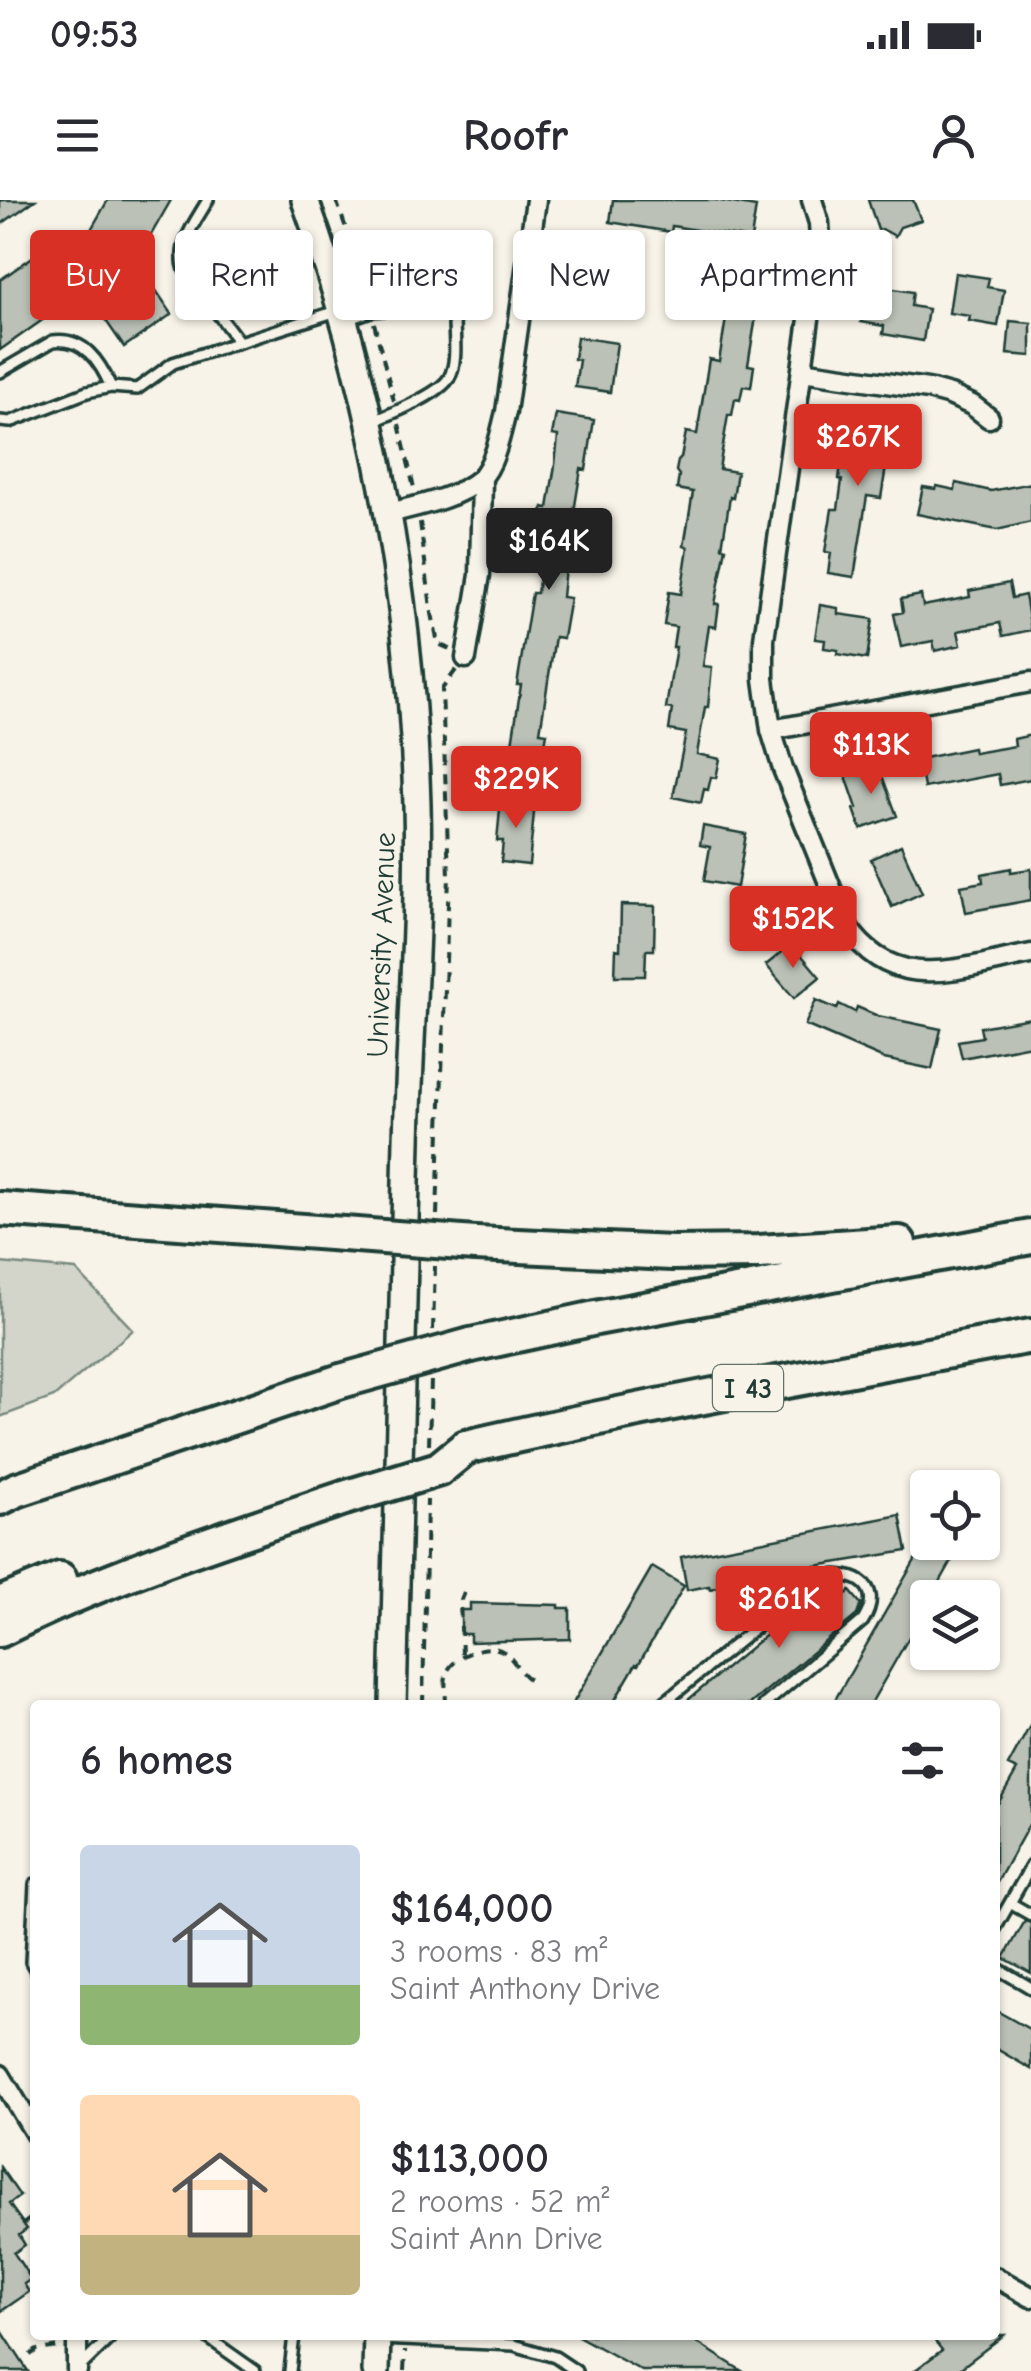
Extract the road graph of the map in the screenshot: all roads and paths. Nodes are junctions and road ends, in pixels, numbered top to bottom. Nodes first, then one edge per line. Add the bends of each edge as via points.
1 (208, 200) edge
2 (304, 200) edge
3 (536, 200) edge
4 (812, 200) edge
5 (333, 291) edge
6 (333, 318) edge
7 (342, 320) edge
8 (454, 320) edge
9 (239, 342) junction
10 (0, 372) edge
11 (802, 372) junction
12 (111, 387) junction
13 (989, 418) dead end
14 (0, 421) edge
15 (369, 423) junction
16 (482, 478) junction
17 (389, 513) junction
18 (466, 658) dead end
19 (1031, 682) edge
20 (771, 730) junction
21 (1031, 954) edge
22 (0, 1209) edge
23 (1031, 1238) edge
24 (974, 1248) junction
25 (1031, 1336) edge
26 (344, 1489) junction
27 (0, 1498) edge
28 (464, 1592) dead end
29 (0, 1604) edge
30 (0, 1630) edge
31 (462, 1654) junction
32 (532, 1681) dead end
33 (393, 1700) edge
34 (446, 1700) edge
35 (668, 1700) edge
36 (770, 1700) edge
37 (1031, 1866) edge
38 (1010, 1903) junction
39 (1031, 1915) edge
40 (1000, 1920) edge
41 (1000, 1970) edge
42 (1031, 1988) edge
43 (0, 2074) edge
44 (30, 2125) edge
45 (30, 2219) edge
46 (23, 2224) dead end
47 (1000, 2280) edge
48 (1031, 2298) edge
49 (77, 2340) edge
50 (108, 2340) edge
51 (211, 2340) edge
52 (293, 2340) edge
53 (377, 2340) edge
54 (428, 2340) edge
55 (30, 2355) dead end
56 (77, 2370) edge
57 (255, 2371) edge
58 (290, 2371) edge
59 (376, 2371) edge
60 (576, 2371) edge

1 - 9 lane via 186,238 182,261
2 - 5 main road, University Avenue
3 - 16 street via 506,412
4 - 11 street via 820,241
6 - 9 lane
7 - 15 main road, University Avenue
8 - 15 lane via 449,378
9 - 12 lane via 174,363 137,388
10 - 12 lane via 62,339 90,352
11 - 13 street via 928,389
11 - 20 street via 764,638
12 - 14 lane
15 - 17 main road, University Avenue
16 - 17 street via 445,498
16 - 18 street via 480,575
17 - 33 main road, University Avenue via 411,700 417,857
19 - 20 street
20 - 21 street via 846,924 868,952 886,964 926,972
22 - 24 highway, bridge via 672,1253 912,1242
23 - 24 highway
24 - 27 highway, bridge via 471,1345 341,1381
25 - 26 highway, I 43 via 621,1412 466,1447
26 - 29 highway, I 43 via 200,1527
26 - 30 highway
28 - 31 path
31 - 32 path via 495,1648
31 - 34 path via 446,1673
35 - 36 lane via 815,1580 844,1575 865,1586 872,1598 863,1620
37 - 38 lane
38 - 39 lane
38 - 40 lane
41 - 42 lane
43 - 44 street
45 - 46 path
47 - 48 street
49 - 55 path
49 - 56 street
50 - 56 lane
51 - 57 lane
52 - 58 lane
53 - 59 main road
54 - 60 lane via 514,2345

